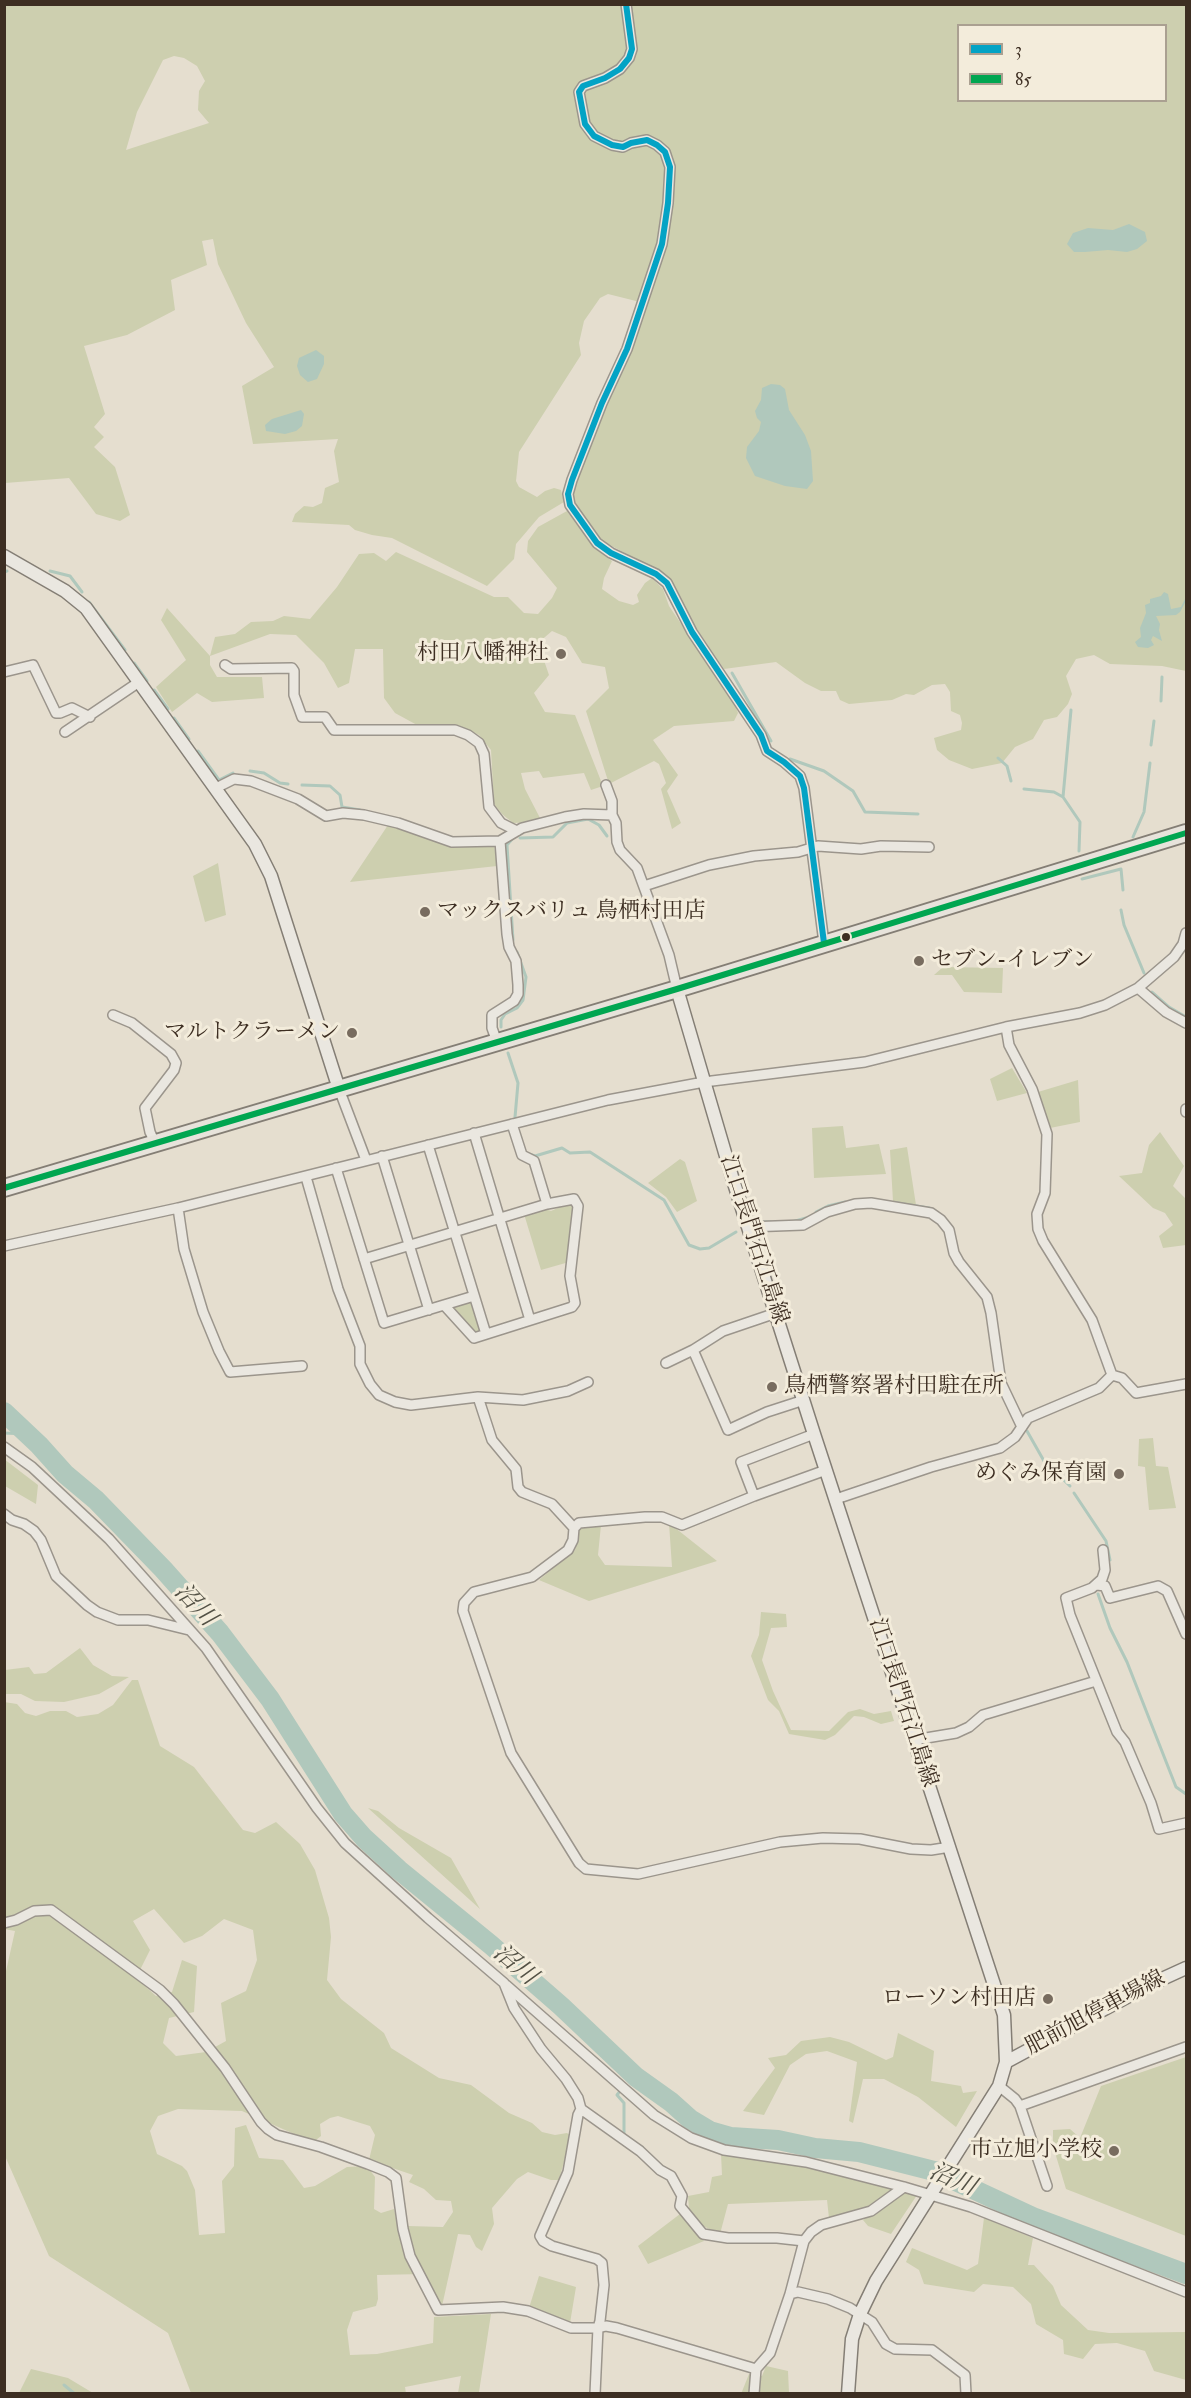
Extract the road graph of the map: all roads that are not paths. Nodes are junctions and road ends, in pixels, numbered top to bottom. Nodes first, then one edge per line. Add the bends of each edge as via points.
1 (626, 4) edge
2 (4, 556) edge
3 (225, 665) dead end
4 (4, 672) edge
5 (139, 682) junction
6 (90, 717) junction
7 (65, 732) dead end
8 (606, 785) dead end
9 (216, 788) junction
10 (612, 815) junction
11 (517, 831) junction
12 (1186, 833) edge
13 (500, 841) junction
14 (812, 847) junction
15 (929, 847) dead end
16 (644, 886) junction
17 (1186, 933) edge
18 (824, 944) junction
19 (1137, 988) junction
20 (677, 989) junction
21 (112, 1015) dead end
22 (1186, 1023) edge
23 (1006, 1027) junction
24 (497, 1042) junction
25 (704, 1082) junction
26 (339, 1089) junction
27 (512, 1124) junction
28 (474, 1133) junction
29 (155, 1143) junction
30 (428, 1144) junction
31 (382, 1156) junction
32 (366, 1160) junction
33 (336, 1168) junction
34 (306, 1177) junction
35 (4, 1188) edge
36 (546, 1204) junction
37 (178, 1208) junction
38 (499, 1218) junction
39 (748, 1227) junction
40 (454, 1232) junction
41 (409, 1245) junction
42 (4, 1246) edge
43 (364, 1259) junction
44 (474, 1296) junction
45 (444, 1305) junction
46 (429, 1310) junction
47 (776, 1313) junction
48 (530, 1320) junction
49 (486, 1334) junction
50 (693, 1350) junction
51 (666, 1363) dead end
52 (303, 1366) dead end
53 (1112, 1375) junction
54 (588, 1382) dead end
55 (1186, 1384) edge
56 (478, 1397) junction
57 (804, 1400) junction
58 (1022, 1427) junction
59 (814, 1434) junction
60 (4, 1447) edge
61 (826, 1470) junction
62 (754, 1496) junction
63 (836, 1499) junction
64 (4, 1514) edge
65 (574, 1528) junction
66 (1103, 1550) dead end
67 (1097, 1585) junction
68 (191, 1630) junction
69 (1186, 1634) edge
70 (1096, 1681) junction
71 (914, 1740) junction
72 (1186, 1823) edge
73 (950, 1847) junction
74 (4, 1923) edge
75 (1186, 1968) edge
76 (504, 1983) junction
77 (1186, 2047) edge
78 (1006, 2062) junction
79 (999, 2086) junction
80 (1020, 2106) junction
81 (582, 2109) junction
82 (1047, 2186) dead end
83 (904, 2187) junction
84 (931, 2196) junction
85 (804, 2241) junction
86 (1186, 2292) edge
87 (790, 2294) junction
88 (860, 2314) junction
89 (598, 2328) junction
90 (756, 2369) junction
91 (595, 2394) edge
92 (754, 2394) edge
93 (848, 2394) edge
94 (966, 2394) edge

1 - 14 street via 632,50 620,69 583,86 579,92 585,124 594,136 612,145 623,147 647,140 657,145 670,167 668,203 662,244 627,349 572,480 570,505 597,543 667,583 692,632 761,735 766,751 800,776
2 - 5 main road via 65,591 86,608
3 - 11 street via 231,669 294,670 294,695 303,717 326,717 334,730 455,730 468,735 479,743 484,754 489,807 501,823
4 - 6 street via 33,665 56,713 72,708
5 - 6 street
5 - 9 main road
6 - 7 street
8 - 10 street
9 - 13 street via 234,779 251,781 298,799 326,816 364,815 452,842
9 - 26 main road via 255,844 271,876
10 - 11 street via 584,813
10 - 16 street via 620,850 637,868
11 - 13 street
12 - 18 highway
13 - 24 street via 508,940 516,961 518,994 492,1015
14 - 15 street
14 - 16 street via 709,865
14 - 18 street
16 - 20 street
17 - 19 street via 1174,957
18 - 20 highway
19 - 22 street
19 - 23 street via 1097,1008
20 - 24 highway
20 - 25 main road, 江口長門石江島線
21 - 29 street via 132,1023 171,1054 176,1063 145,1108
23 - 25 street via 856,1064
23 - 53 street via 1009,1045 1032,1089 1047,1134 1045,1193 1037,1214 1038,1229 1092,1320
24 - 26 highway
25 - 27 street
25 - 39 main road, 江口長門石江島線
26 - 29 highway
26 - 32 street
27 - 28 street
27 - 36 street via 522,1155 534,1161
28 - 30 street
28 - 38 street
29 - 35 highway
30 - 31 street
30 - 40 street
31 - 32 street
31 - 41 street
32 - 33 street
33 - 34 street
33 - 43 street
34 - 37 street
34 - 56 street via 338,1289 360,1346 360,1364 370,1384 379,1395 411,1405
36 - 38 street
36 - 48 street via 574,1199 578,1206 570,1276 575,1303
37 - 42 street
37 - 52 street via 184,1249 203,1312 230,1372
38 - 40 street
38 - 48 street
39 - 47 main road, 江口長門石江島線
39 - 58 street via 803,1225 827,1212 863,1204 931,1213 941,1220 949,1230 959,1262 987,1296 1001,1383
40 - 41 street
40 - 44 street
41 - 43 street
41 - 46 street
43 - 46 street via 384,1323
44 - 45 street
44 - 49 street
45 - 46 street
45 - 49 street via 474,1338
47 - 50 street via 723,1331
47 - 57 main road, 江口長門石江島線
48 - 49 street
50 - 51 street
50 - 57 street via 728,1430
53 - 55 street via 1122,1378 1136,1394
53 - 58 street via 1099,1389 1036,1413
54 - 56 street via 538,1399
56 - 65 street via 492,1440 516,1469 518,1487 552,1504
57 - 59 main road, 江口長門石江島線
58 - 63 street via 1009,1444 1000,1448
59 - 61 main road, 江口長門石江島線
59 - 62 street via 741,1462
60 - 68 street via 32,1467 110,1539
61 - 62 street
61 - 63 main road, 江口長門石江島線
62 - 65 street via 682,1525 662,1517 645,1517 579,1523
63 - 71 main road, 江口長門石江島線
64 - 68 street via 34,1531 56,1576 98,1612 118,1620 148,1620
65 - 73 street via 568,1550 532,1577 474,1592 464,1603 463,1611 511,1753 586,1869 638,1874 780,1842 823,1838 860,1839 910,1849
66 - 67 street via 1106,1570
67 - 69 street via 1106,1586 1110,1598 1158,1586 1167,1591
67 - 70 street via 1066,1598
68 - 76 street via 345,1843
70 - 71 street via 983,1715 956,1733
70 - 72 street via 1117,1732 1130,1752 1159,1829
71 - 73 main road, 江口長門石江島線
73 - 78 main road, 江口長門石江島線 via 1004,2015
74 - 89 street via 34,1911 51,1910 167,1997 225,2068 261,2122 277,2135 321,2146 396,2178 410,2256 438,2310 503,2307 528,2311 571,2328
75 - 78 main road, 肥前旭停車場線
76 - 81 street via 514,2008 566,2079
76 - 83 street via 654,2115 691,2138 724,2150 806,2162
77 - 80 street
78 - 79 main road, 江口長門石江島線
79 - 80 street
79 - 84 main road, 江口長門石江島線
80 - 82 street
81 - 85 street via 670,2176 682,2196 680,2206 703,2234
81 - 89 street via 568,2172 540,2236 552,2246 602,2263 604,2285
83 - 84 street
83 - 85 street via 870,2211 821,2225
84 - 86 street via 971,2207
84 - 88 main road, 江口長門石江島線 via 876,2281
85 - 87 street
87 - 88 street via 798,2292 828,2299
87 - 90 street via 770,2353
88 - 93 main road, 江口長門石江島線 via 852,2338
88 - 94 street via 895,2349 932,2350 957,2367 965,2375
89 - 90 street via 617,2328
89 - 91 street
90 - 92 street

